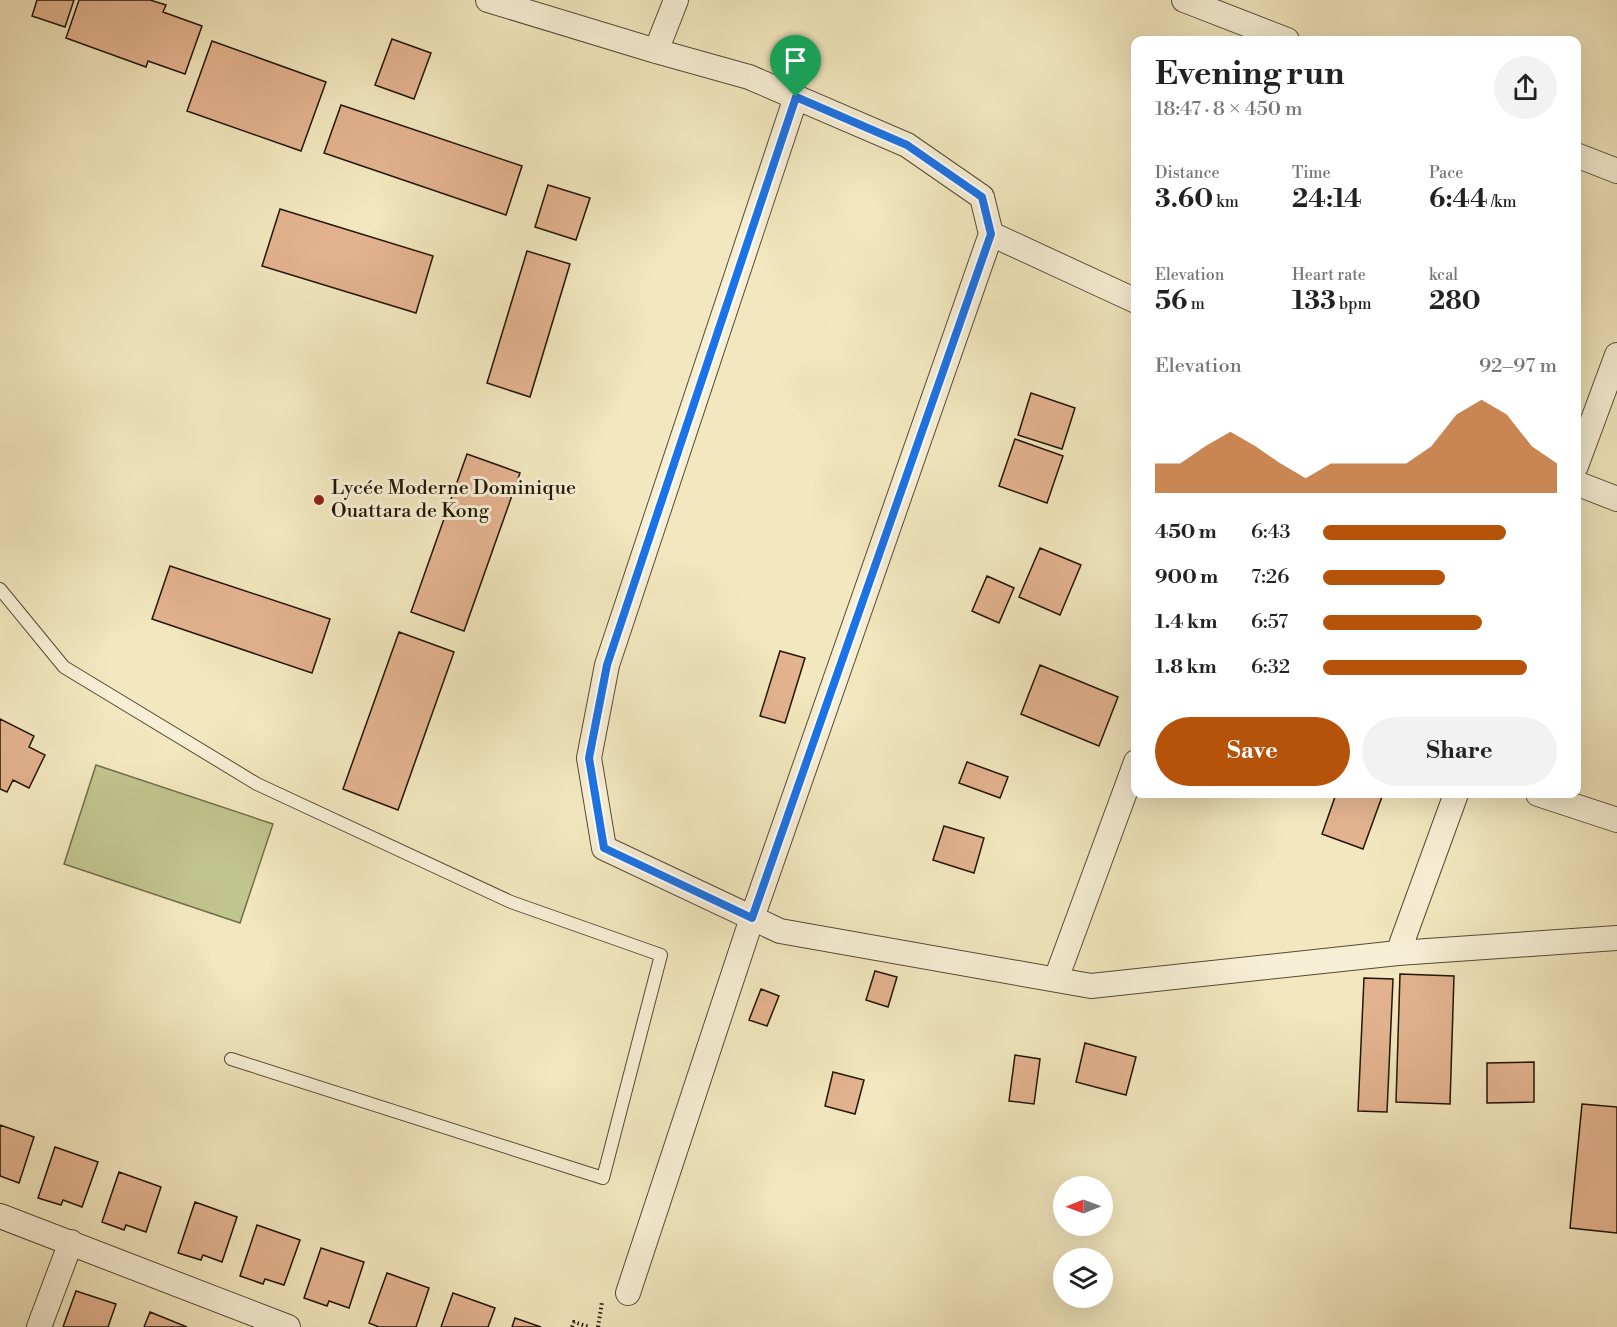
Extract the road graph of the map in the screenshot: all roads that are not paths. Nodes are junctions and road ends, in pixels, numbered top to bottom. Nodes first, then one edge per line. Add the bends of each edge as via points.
1 (488, 0) edge
2 (676, 0) edge
3 (1184, 0) edge
4 (1277, 36) edge
5 (656, 51) junction
6 (796, 97) junction
7 (1581, 157) edge
8 (1617, 171) edge
9 (991, 234) junction
10 (1131, 299) edge
11 (1617, 355) edge
12 (1581, 452) edge
13 (1581, 485) edge
14 (1617, 499) edge
15 (0, 589) edge
16 (1131, 776) edge
17 (1455, 798) edge
18 (1550, 798) edge
19 (1617, 820) edge
20 (752, 918) junction
21 (1617, 938) edge
22 (1398, 954) junction
23 (1056, 979) junction
24 (231, 1059) dead end
25 (0, 1216) edge
26 (71, 1242) junction
27 (628, 1293) dead end
28 (39, 1327) edge
29 (288, 1327) edge

1 - 5 street
2 - 5 street
3 - 4 street
5 - 6 street via 749,77
6 - 9 street via 907,145 982,197
6 - 20 street via 607,665 589,758 604,848
7 - 8 street
9 - 10 street
9 - 20 street
11 - 12 street
13 - 14 street
15 - 24 lane via 64,667 257,784 511,902 661,955 603,1178
16 - 23 street
17 - 22 street
18 - 19 street
20 - 23 street via 780,931
20 - 27 street
21 - 22 street
22 - 23 street via 1091,986
25 - 26 street
26 - 28 street
26 - 29 street

